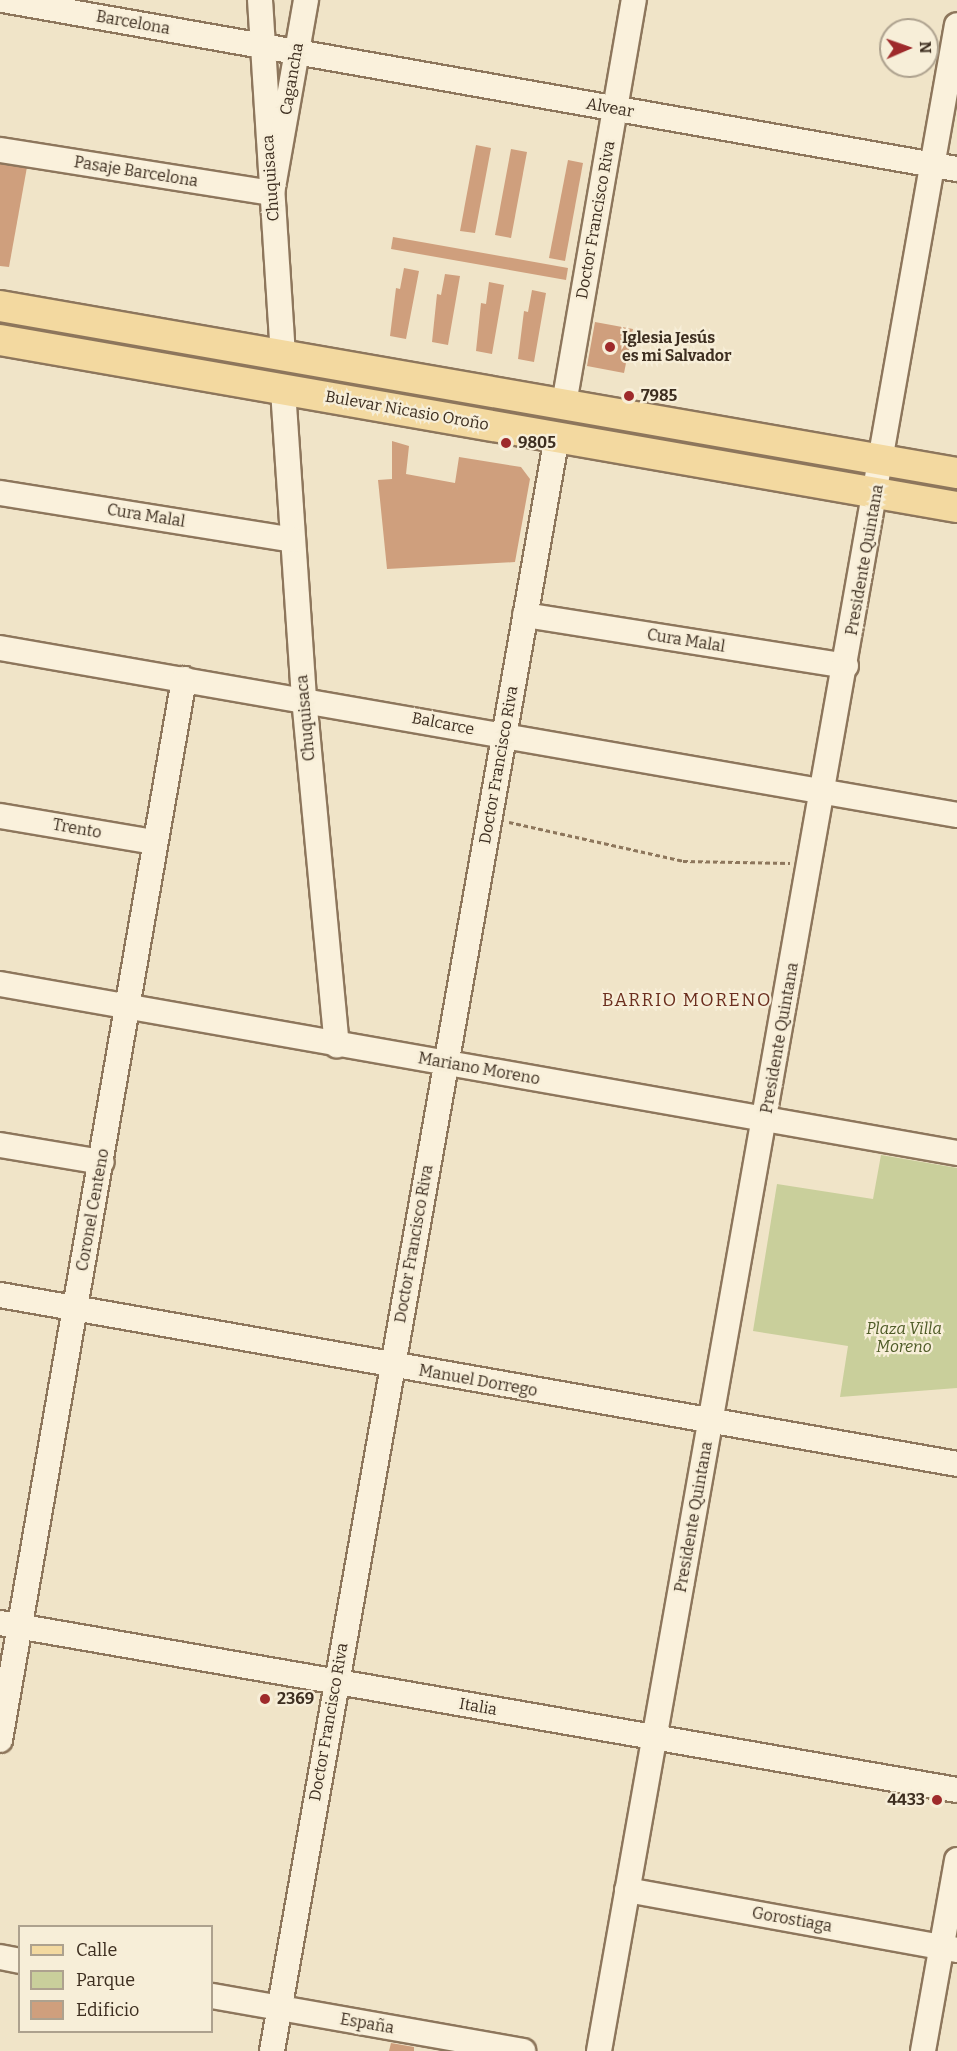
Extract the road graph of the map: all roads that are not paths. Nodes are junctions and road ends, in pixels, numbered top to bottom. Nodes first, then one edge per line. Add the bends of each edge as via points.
1 (3, 0) edge
2 (260, 0) edge
3 (306, 0) edge
4 (634, 0) edge
5 (957, 25) edge
6 (263, 46) junction
7 (297, 52) junction
8 (615, 108) junction
9 (0, 150) edge
10 (933, 165) junction
11 (957, 169) edge
12 (272, 193) junction
13 (0, 306) edge
14 (0, 340) edge
15 (284, 355) junction
16 (283, 390) junction
17 (564, 404) junction
18 (557, 437) junction
19 (882, 460) junction
20 (957, 472) edge
21 (0, 493) edge
22 (876, 493) junction
23 (957, 507) edge
24 (292, 540) junction
25 (525, 615) junction
26 (0, 648) edge
27 (846, 666) junction
28 (184, 679) junction
29 (304, 698) junction
30 (505, 735) junction
31 (825, 792) junction
32 (957, 815) edge
33 (0, 816) edge
34 (154, 842) junction
35 (0, 984) edge
36 (129, 1006) junction
37 (338, 1045) junction
38 (447, 1063) junction
39 (766, 1120) junction
40 (0, 1145) edge
41 (957, 1153) edge
42 (102, 1162) junction
43 (0, 1295) edge
44 (75, 1309) junction
45 (392, 1366) junction
46 (711, 1421) junction
47 (957, 1464) edge
48 (10, 1624) edge
49 (336, 1683) junction
50 (656, 1737) junction
51 (0, 1740) edge
52 (957, 1791) edge
53 (957, 1860) edge
54 (627, 1890) junction
55 (949, 1949) edge
56 (0, 1958) edge
57 (18, 1961) edge
58 (213, 1996) edge
59 (279, 2008) junction
60 (272, 2051) edge
61 (523, 2051) edge
62 (599, 2051) edge
63 (923, 2051) edge

1 - 6 street, Barcelona
2 - 6 street, Chuquisaca
3 - 7 street, Cagancha
4 - 8 street, Doctor Francisco Riva
5 - 10 street, Presidente Quintana
6 - 7 street, Alvear
6 - 12 street, Chuquisaca
7 - 8 street, Alvear
7 - 12 street, Cagancha
8 - 10 street, Alvear
8 - 17 street, Doctor Francisco Riva
9 - 12 street, Pasaje Barcelona
10 - 11 street, Alvear
10 - 19 street, Presidente Quintana
12 - 15 street, Chuquisaca
13 - 15 main road, Bulevar Nicasio Oroño
14 - 16 main road, Bulevar Nicasio Oroño
15 - 17 main road, Bulevar Nicasio Oroño
16 - 18 main road, Bulevar Nicasio Oroño
16 - 24 street, Chuquisaca
17 - 19 main road, Bulevar Nicasio Oroño
18 - 22 main road, Bulevar Nicasio Oroño
18 - 25 street, Doctor Francisco Riva
19 - 20 main road, Bulevar Nicasio Oroño
19 - 22 street, Presidente Quintana
21 - 24 street, Cura Malal
22 - 23 main road, Bulevar Nicasio Oroño
22 - 27 street, Presidente Quintana
24 - 29 street, Chuquisaca
25 - 27 street, Cura Malal
25 - 30 street, Doctor Francisco Riva
26 - 28 street, Balcarce
27 - 31 street, Presidente Quintana
28 - 29 street, Balcarce
28 - 34 street, Coronel Centeno
29 - 30 street, Balcarce
29 - 37 street, Chuquisaca
30 - 31 street, Balcarce
30 - 38 street, Doctor Francisco Riva
31 - 32 street, Balcarce
31 - 39 street, Presidente Quintana
33 - 34 street, Trento
34 - 36 street, Coronel Centeno
35 - 36 street, Mariano Moreno
36 - 37 street, Mariano Moreno
36 - 42 street, Coronel Centeno
37 - 38 street, Mariano Moreno
38 - 39 street, Mariano Moreno
38 - 45 street, Doctor Francisco Riva
39 - 41 street, Mariano Moreno
39 - 46 street, Presidente Quintana
40 - 42 street
42 - 44 street, Coronel Centeno
43 - 44 street, Manuel Dorrego
44 - 45 street, Manuel Dorrego
44 - 48 street, Coronel Centeno
45 - 46 street, Manuel Dorrego
45 - 49 street, Doctor Francisco Riva
46 - 47 street, Manuel Dorrego
46 - 50 street, Presidente Quintana
48 - 49 street, Italia
48 - 51 street, Coronel Centeno
49 - 50 street, Italia
49 - 59 street, Doctor Francisco Riva
50 - 52 street, Italia
50 - 54 street, Presidente Quintana
53 - 55 street
54 - 55 street, Gorostiaga
54 - 62 street, Presidente Quintana
55 - 63 street
56 - 57 street
58 - 59 street, España
59 - 60 street, Doctor Francisco Riva
59 - 61 street, España

